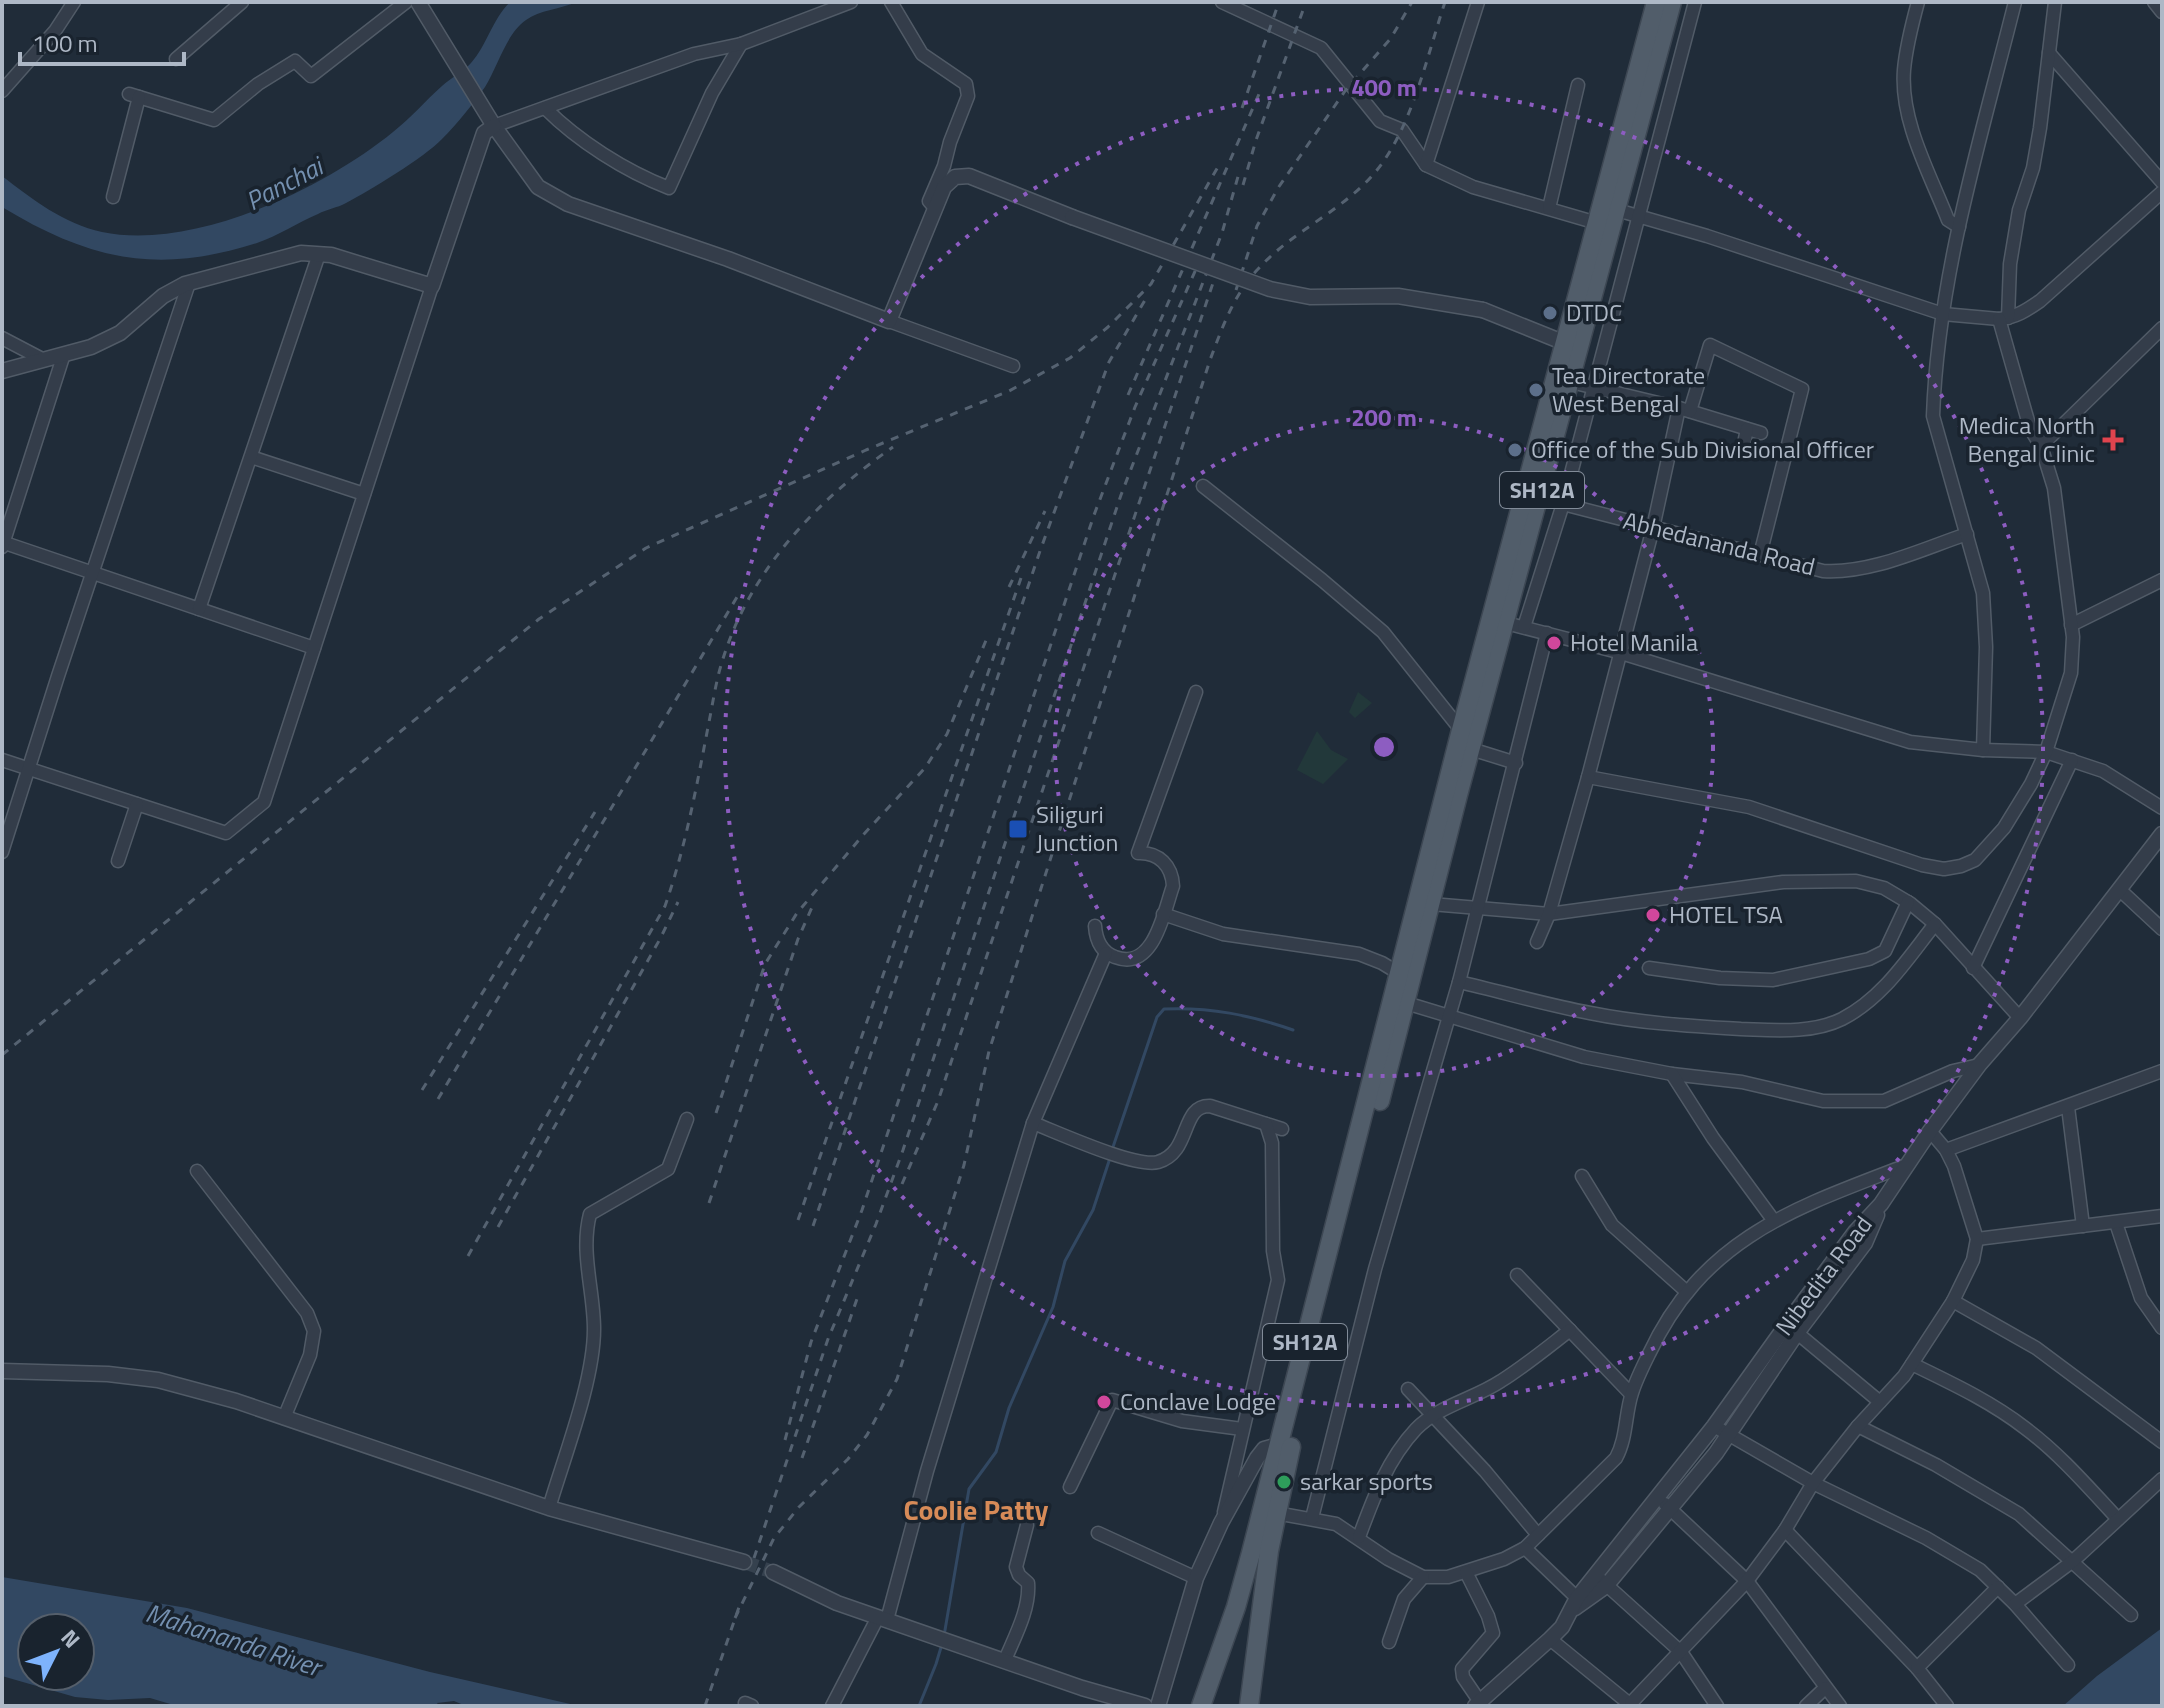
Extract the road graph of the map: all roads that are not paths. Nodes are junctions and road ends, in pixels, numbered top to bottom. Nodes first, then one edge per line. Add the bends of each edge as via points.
1 (74, 2) edge
2 (242, 2) edge
3 (406, 2) edge
4 (851, 2) edge
5 (891, 2) edge
6 (1222, 2) edge
7 (1478, 2) edge
8 (1656, 2) edge
9 (1672, 2) edge
10 (1695, 2) edge
11 (1918, 2) edge
12 (2015, 2) edge
13 (2055, 2) edge
14 (2154, 2) edge
15 (425, 6) edge
16 (2162, 12) edge
17 (741, 44) junction
18 (2049, 53) junction
19 (176, 59) dead end
20 (1578, 85) dead end
21 (2, 91) edge
22 (545, 108) junction
23 (494, 126) junction
24 (1426, 165) junction
25 (2162, 182) edge
26 (2162, 192) edge
27 (113, 197) dead end
28 (935, 208) junction
29 (1549, 208) junction
30 (1606, 213) junction
31 (1639, 215) junction
32 (1959, 227) junction
33 (319, 254) junction
34 (189, 283) junction
35 (432, 286) junction
36 (1943, 314) junction
37 (2004, 319) junction
38 (889, 321) junction
39 (2162, 328) edge
40 (2, 338) edge
41 (1565, 343) junction
42 (64, 354) junction
43 (44, 360) junction
44 (1013, 366) dead end
45 (2, 371) edge
46 (1571, 382) junction
47 (1593, 387) junction
48 (1685, 410) junction
49 (1747, 429) junction
50 (1761, 433) dead end
51 (2041, 446) junction
52 (1742, 453) dead end
53 (251, 457) junction
54 (1203, 486) dead end
55 (364, 494) junction
56 (1563, 504) junction
57 (1533, 523) junction
58 (1653, 528) junction
59 (1554, 529) junction
60 (1967, 534) junction
61 (2, 544) edge
62 (1760, 555) junction
63 (92, 573) junction
64 (2162, 580) edge
65 (199, 609) junction
66 (1506, 625) junction
67 (2071, 625) junction
68 (1547, 633) junction
69 (314, 648) junction
70 (1618, 652) junction
71 (1196, 692) dead end
72 (1461, 730) junction
73 (1471, 749) junction
74 (1983, 750) junction
75 (2046, 752) junction
76 (2, 760) edge
77 (2072, 760) junction
78 (1516, 763) junction
79 (28, 768) junction
80 (1588, 777) junction
81 (137, 804) junction
82 (2162, 808) edge
83 (2162, 834) edge
84 (2, 852) edge
85 (118, 861) dead end
86 (2120, 890) junction
87 (1908, 902) junction
88 (1431, 904) junction
89 (1478, 909) junction
90 (1163, 914) junction
91 (1549, 914) junction
92 (1935, 924) junction
93 (1095, 926) dead end
94 (2162, 929) edge
95 (1537, 942) dead end
96 (1106, 953) junction
97 (1649, 968) dead end
98 (1973, 968) junction
99 (1406, 976) junction
100 (1459, 982) junction
101 (1406, 1003) junction
102 (1450, 1017) junction
103 (2020, 1018) junction
104 (1979, 1065) junction
105 (2162, 1071) edge
106 (1672, 1074) junction
107 (2068, 1107) junction
108 (687, 1119) dead end
109 (1033, 1123) junction
110 (1266, 1124) junction
111 (1282, 1129) dead end
112 (1930, 1131) junction
113 (1946, 1150) junction
114 (1907, 1165) junction
115 (197, 1171) dead end
116 (1582, 1176) dead end
117 (2162, 1216) edge
118 (1774, 1221) junction
119 (2116, 1223) junction
120 (2083, 1226) junction
121 (1977, 1239) junction
122 (1517, 1275) dead end
123 (1687, 1292) junction
124 (1953, 1301) junction
125 (1792, 1328) junction
126 (2162, 1328) edge
127 (1570, 1330) junction
128 (1912, 1364) junction
129 (2, 1371) edge
130 (1408, 1389) dead end
131 (1631, 1394) junction
132 (1880, 1402) junction
133 (1433, 1416) junction
134 (284, 1418) junction
135 (1858, 1426) junction
136 (1242, 1429) junction
137 (1721, 1430) junction
138 (2162, 1442) edge
139 (1279, 1445) junction
140 (2162, 1479) edge
141 (1813, 1483) junction
142 (1070, 1487) dead end
143 (1657, 1497) junction
144 (549, 1508) junction
145 (1670, 1508) junction
146 (1276, 1513) junction
147 (1312, 1518) junction
148 (2118, 1519) junction
149 (1221, 1523) junction
150 (1027, 1525) dead end
151 (1785, 1530) junction
152 (1098, 1533) dead end
153 (1538, 1535) junction
154 (1359, 1537) junction
155 (1525, 1548) junction
156 (2073, 1561) junction
157 (744, 1562) tunnel mouth
158 (773, 1572) tunnel mouth
159 (1466, 1572) junction
160 (1423, 1577) junction
161 (1196, 1578) junction
162 (1601, 1580) junction
163 (1747, 1581) junction
164 (1998, 1587) junction
165 (1574, 1604) junction
166 (2015, 1604) junction
167 (2131, 1615) dead end
168 (883, 1618) junction
169 (1550, 1639) junction
170 (1389, 1642) dead end
171 (1681, 1652) junction
172 (1005, 1660) junction
173 (2068, 1665) dead end
174 (1917, 1668) junction
175 (1825, 1688) junction
176 (1477, 1704) edge
177 (1631, 1704) edge
178 (832, 1706) edge
179 (1145, 1706) edge
180 (1158, 1706) edge
181 (1201, 1706) edge
182 (1249, 1706) edge
183 (1717, 1706) edge
184 (1806, 1706) edge
185 (1840, 1706) edge
186 (1947, 1706) edge

1 - 21 street
2 - 19 street
3 - 27 street via 311,76 295,61 214,120 134,96
4 - 17 street
5 - 28 street via 922,54 966,84 968,96 929,201
6 - 24 street via 1321,48 1380,121 1402,130
7 - 24 street
8 - 30 main road, SH12A
9 - 30 main road, SH12A
10 - 31 street
11 - 32 street via 1903,72 1904,94 1948,220
12 - 32 street
13 - 18 street
14 - 16 street
15 - 23 street
17 - 22 street via 694,54
17 - 22 street via 712,93 669,188 610,156
18 - 25 street
18 - 37 street
20 - 29 street
22 - 23 street
23 - 35 street via 484,133
23 - 38 street via 538,187 568,204
24 - 29 street via 1473,187
26 - 37 street via 2040,301
28 - 38 street
28 - 41 street, bridge via 944,187 955,177 969,176 1270,289 1310,297 1398,296 1483,310
29 - 30 street
30 - 31 street
30 - 41 main road, SH12A
30 - 46 main road, SH12A
31 - 36 street
31 - 47 street
32 - 36 street
33 - 34 street via 301,253
33 - 35 street
33 - 53 street
34 - 42 street via 163,296 120,333
34 - 63 street
35 - 55 street
36 - 37 street
36 - 60 street via 1933,416
37 - 51 street via 2030,428
38 - 44 street
39 - 51 street
40 - 43 street
41 - 66 main road, SH12A
42 - 43 street
42 - 61 street
43 - 45 street
46 - 47 street
46 - 57 main road, SH12A
47 - 48 street
47 - 56 street
48 - 49 street
48 - 58 street
48 - 62 street via 1710,345 1802,389
49 - 50 street
49 - 52 street
51 - 67 street via 2054,488
53 - 55 street
53 - 65 street
54 - 72 street via 1383,632
55 - 69 street
56 - 58 street, Abhedananda Road
56 - 59 street
57 - 59 street
57 - 66 main road, SH12A
58 - 62 street, Abhedananda Road
58 - 70 street
59 - 66 street
60 - 62 street, Abhedananda Road via 1891,560 1836,571
60 - 74 street via 1983,593
61 - 63 street
63 - 65 street
63 - 79 street
64 - 67 street
65 - 69 street
66 - 68 street
66 - 72 main road, SH12A
66 - 73 main road, SH12A
67 - 75 street via 2071,673
68 - 70 street
68 - 78 street
69 - 81 street via 264,802 226,833
70 - 74 street via 1910,742
70 - 80 street
71 - 90 street via 1138,853 1155,855 1169,868 1173,886
72 - 99 main road, SH12A
73 - 78 street
73 - 88 main road, SH12A
74 - 75 street
75 - 77 street
75 - 80 street via 2004,828 1975,860 1944,869 1749,807
76 - 79 street
77 - 82 street via 2103,771
77 - 98 street
78 - 89 street
79 - 81 street
79 - 84 street
80 - 91 street
81 - 85 street
83 - 86 street, Nibedita Road
86 - 94 street
86 - 103 street, Nibedita Road
87 - 91 street via 1856,881 1783,882
87 - 92 street
87 - 97 street via 1885,951 1869,959 1773,980
88 - 89 street
88 - 99 main road, SH12A
89 - 91 street
89 - 100 street
90 - 96 street via 1154,940 1142,954 1124,959
90 - 99 street via 1223,934 1359,954
91 - 95 street
92 - 98 street
92 - 100 street via 1870,1000 1844,1018 1815,1028 1679,1026 1590,1013
93 - 96 street
96 - 109 street
98 - 103 street
99 - 101 main road, SH12A
99 - 139 main road, SH12A
100 - 102 street
101 - 102 street
101 - 146 main road, SH12A
102 - 106 street via 1584,1057
102 - 147 street via 1375,1269
103 - 104 street, Nibedita Road
104 - 106 street via 1878,1102 1823,1101 1742,1082
104 - 112 street, Nibedita Road
105 - 107 street
106 - 118 street
107 - 113 street
107 - 120 street
108 - 144 street via 668,1169 590,1214 585,1232 594,1330 589,1371
109 - 110 street via 1149,1163 1179,1147 1193,1112 1202,1106
109 - 168 street
110 - 111 street
110 - 136 street via 1272,1143 1278,1280
112 - 113 street
112 - 114 street, Nibedita Road
113 - 121 street
114 - 118 street
114 - 125 street, Nibedita Road
115 - 134 street via 307,1313 314,1331 310,1355
116 - 123 street via 1612,1225
117 - 119 street
118 - 123 street via 1729,1249
119 - 120 street
119 - 126 street via 2141,1298
120 - 121 street
121 - 124 street
122 - 127 street
123 - 131 street via 1651,1349
124 - 128 street
124 - 138 street via 2036,1348
125 - 132 street
125 - 137 street, Nibedita Road
127 - 131 street
127 - 133 street via 1501,1382
128 - 132 street
128 - 148 street via 1973,1393 2024,1426
129 - 134 street via 158,1380
130 - 133 street
131 - 153 street via 1616,1458
132 - 135 street
133 - 153 street
133 - 154 street via 1410,1435 1389,1466
134 - 144 street
135 - 141 street
135 - 156 street via 2019,1514
136 - 142 street via 1182,1421 1112,1400
136 - 149 street
137 - 141 street
137 - 143 street, Nibedita Road
137 - 145 street via 1716,1453
139 - 149 street via 1264,1449 1257,1458
139 - 181 main road, SH12A via 1236,1607
140 - 148 street
141 - 151 street
141 - 164 street via 1926,1538
143 - 145 street
143 - 162 street, Nibedita Road
144 - 157 street
145 - 162 street
145 - 163 street
146 - 147 street
146 - 182 main road, SH12A
147 - 154 street
148 - 156 street
149 - 161 street
150 - 172 street via 1016,1567 1028,1583 1028,1594
151 - 163 street
151 - 174 street
152 - 161 street
153 - 155 street
154 - 160 street
155 - 159 street
155 - 165 street
156 - 166 street
156 - 167 street
158 - 168 street
159 - 160 street
159 - 176 street via 1493,1633 1462,1669
160 - 170 street via 1404,1599
161 - 180 street
162 - 165 street
162 - 171 street
163 - 171 street
163 - 175 street
164 - 166 street
164 - 174 street
165 - 169 street
166 - 173 street
168 - 172 street
168 - 178 street
169 - 176 street
169 - 177 street
171 - 177 street
171 - 183 street
172 - 179 street
174 - 186 street
175 - 184 street
175 - 185 street

